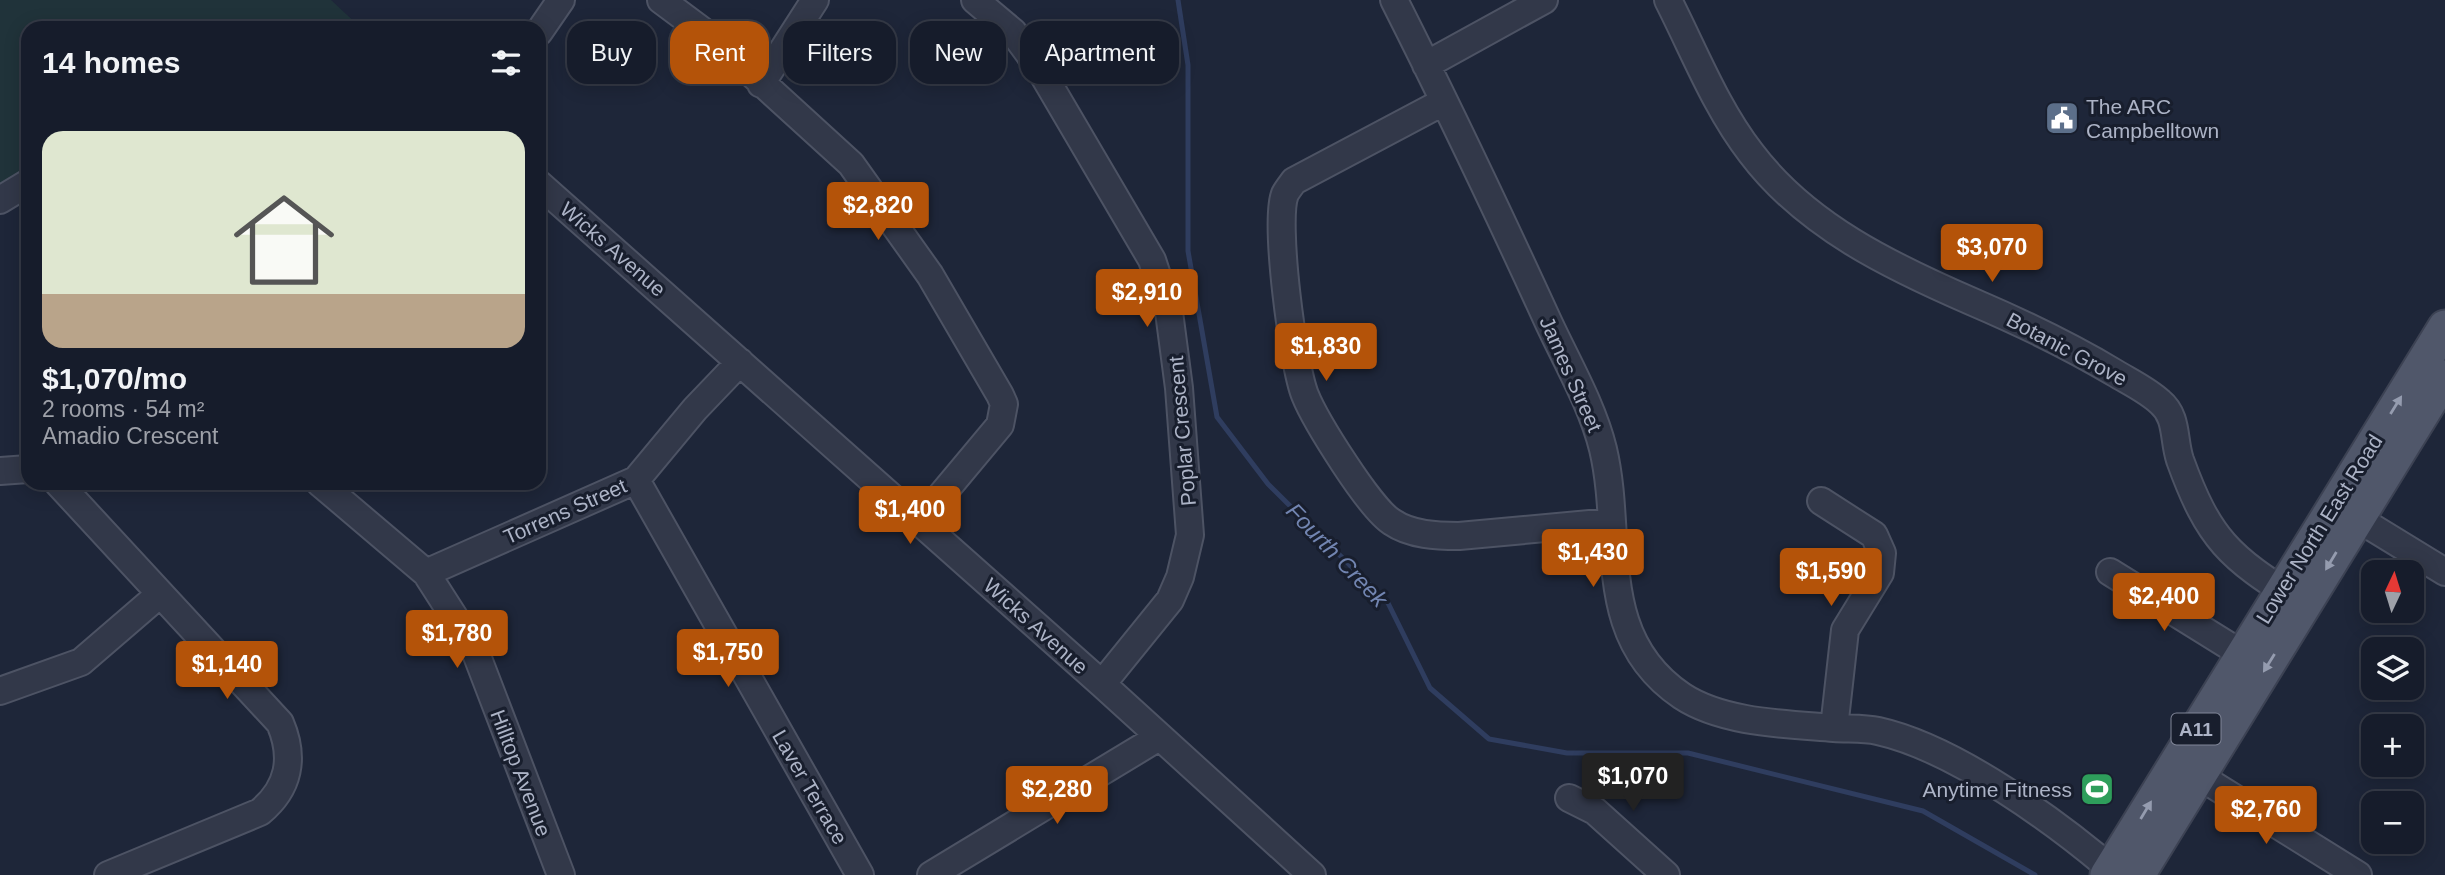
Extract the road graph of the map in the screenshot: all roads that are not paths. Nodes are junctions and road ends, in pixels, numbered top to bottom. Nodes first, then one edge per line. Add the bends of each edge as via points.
1 (561, 0) edge
2 (661, 0) edge
3 (815, 0) edge
4 (975, 0) edge
5 (1394, 0) edge
6 (1544, 0) edge
7 (1668, 0) edge
8 (689, 21) edge
9 (546, 22) edge
10 (1426, 65) junction
11 (769, 72) edge
12 (761, 84) edge
13 (1443, 102) junction
14 (21, 189) edge
15 (546, 190) edge
16 (0, 200) edge
17 (2445, 327) edge
18 (740, 362) junction
19 (2445, 377) edge
20 (21, 470) edge
21 (0, 471) edge
22 (636, 480) junction
23 (64, 490) edge
24 (328, 490) edge
25 (1821, 501) dead end
26 (2345, 511) junction
27 (919, 522) junction
28 (1611, 523) junction
29 (2110, 572) dead end
30 (2445, 572) edge
31 (426, 573) junction
32 (160, 594) junction
33 (2293, 597) junction
34 (2242, 654) junction
35 (1102, 684) junction
36 (0, 691) edge
37 (1834, 728) junction
38 (1159, 737) junction
39 (2199, 776) junction
40 (1569, 797) dead end
41 (2118, 873) edge
42 (108, 875) edge
43 (561, 875) edge
44 (860, 875) edge
45 (931, 875) edge
46 (1311, 875) edge
47 (1666, 875) edge
48 (2358, 875) edge

1 - 9 street
2 - 8 street
3 - 11 street
4 - 35 street, Poplar Crescent via 1013,32 1038,65 1152,260 1169,312 1191,535 1170,600
5 - 10 street, James Street
6 - 10 street
7 - 33 street, Botanic Grove via 1732,125 1777,183 1820,219 1904,272 2067,344 2162,403 2173,422 2176,447 2193,491 2216,536 2232,555
10 - 13 street, James Street
12 - 27 street via 806,120 858,174 930,275 1004,404 1000,425
13 - 28 street, James Street via 1469,148 1597,429
13 - 28 street via 1294,181 1285,194 1290,338 1304,393 1368,495 1390,522 1406,529 1459,536
14 - 16 street
15 - 18 street, Wicks Avenue
26 -> 17 main road, Lower North East Road / A11
18 - 22 street, Torrens Street
18 - 27 street, Wicks Avenue
19 - 26 main road, Lower North East Road / A11
20 - 21 street
22 - 31 street, Torrens Street
22 - 44 street, Laver Terrace
23 - 32 street
24 - 31 street, Hilltop Avenue
25 - 37 street via 1874,535 1882,553 1880,573 1845,630
26 - 30 street
26 - 33 main road, Lower North East Road / A11
27 - 35 street, Wicks Avenue
28 - 37 street, James Street via 1625,625 1647,664 1664,682 1700,706 1732,715
29 - 34 street
31 - 43 street, Hilltop Avenue via 474,648
32 - 36 street via 81,662
32 - 42 street via 280,723 289,766 281,791 260,813
33 - 34 main road, Lower North East Road / A11
33 -> 39 main road, Lower North East Road / A11
41 -> 34 main road, Lower North East Road / A11
35 - 38 street, Wicks Avenue
37 - 41 street, James Street via 1874,730 1936,751 2007,793
38 - 45 street
38 - 46 street, Wicks Avenue
39 - 41 main road, Lower North East Road / A11
39 - 48 street
40 - 47 street via 1595,811

